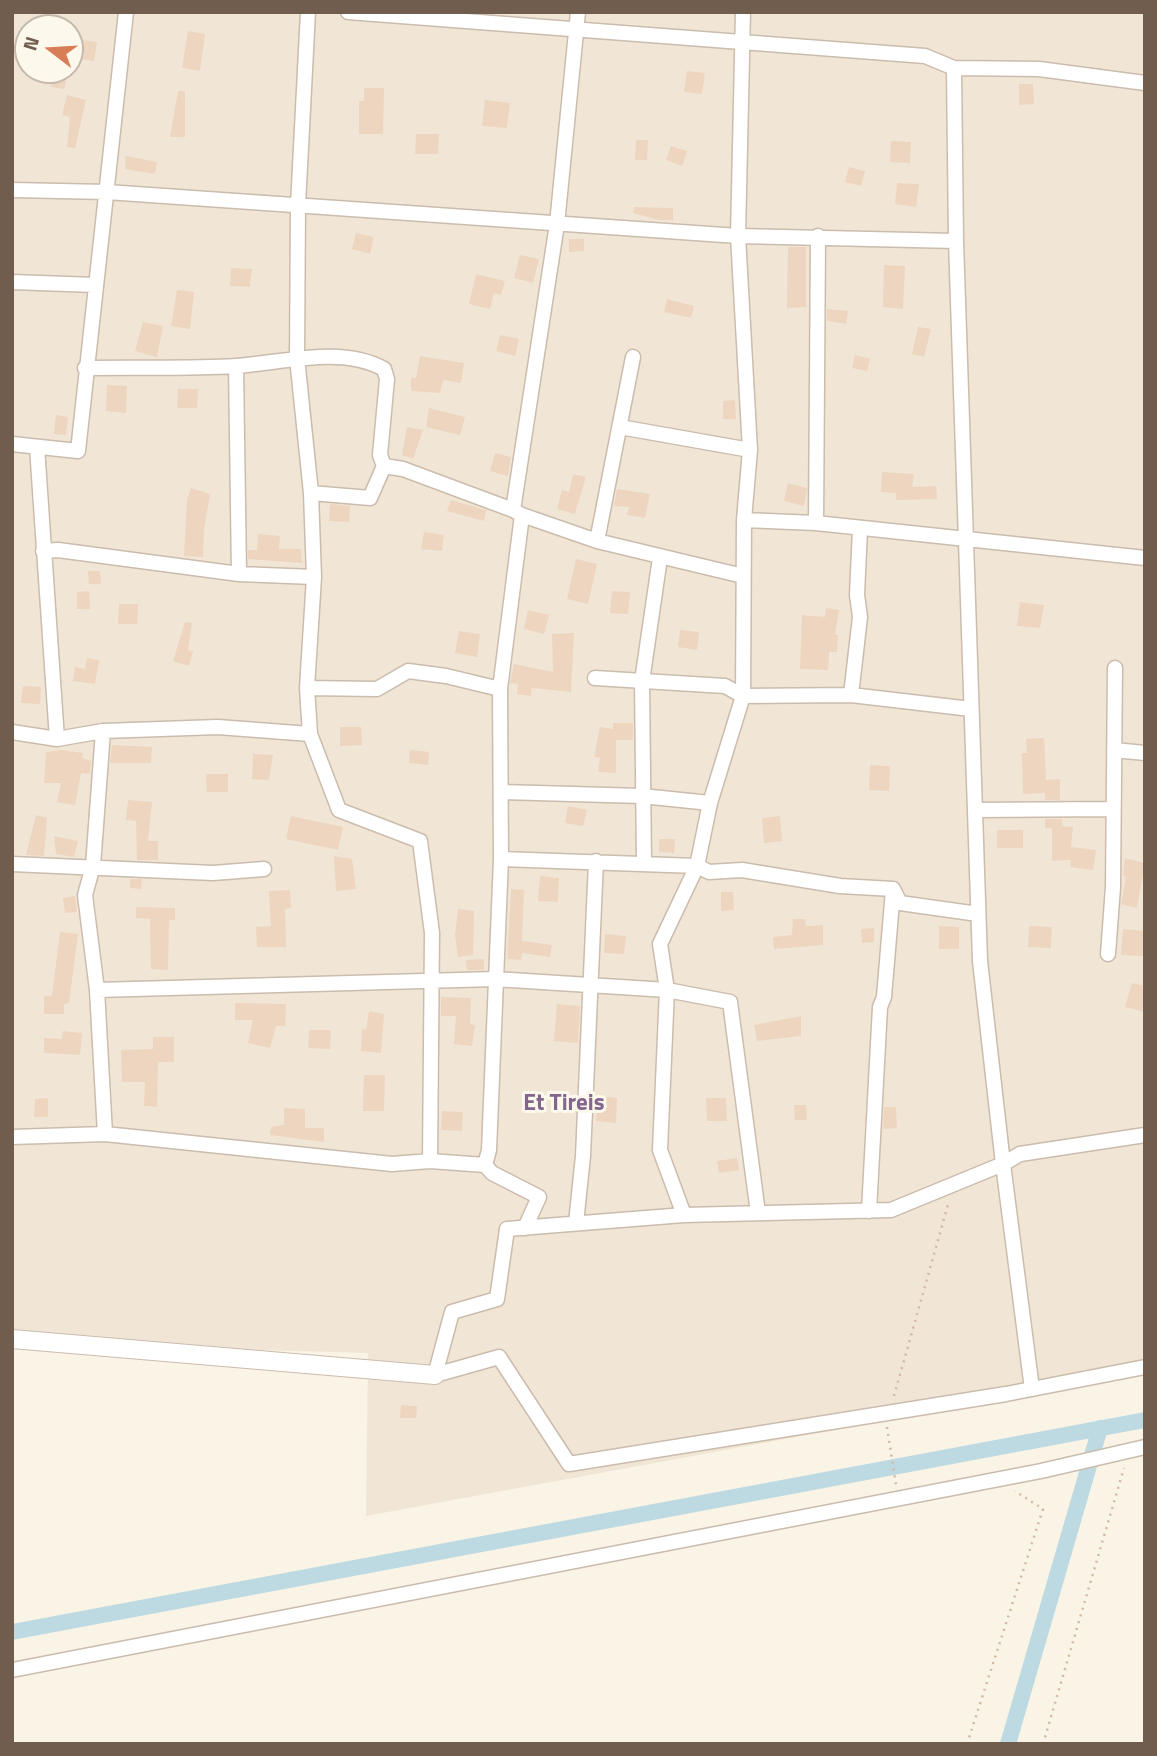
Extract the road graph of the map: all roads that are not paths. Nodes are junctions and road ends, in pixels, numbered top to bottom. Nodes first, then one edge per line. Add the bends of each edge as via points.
1 (126, 12) edge
2 (308, 12) edge
3 (348, 12) edge
4 (578, 12) edge
5 (743, 12) edge
6 (577, 32) junction
7 (742, 44) junction
8 (954, 68) junction
9 (1145, 77) edge
10 (1144, 83) edge
11 (12, 190) edge
12 (107, 192) junction
13 (298, 205) junction
14 (557, 223) junction
15 (738, 236) junction
16 (818, 236) junction
17 (956, 242) junction
18 (12, 282) edge
19 (95, 285) junction
20 (633, 357) dead end
21 (297, 358) junction
22 (236, 366) junction
23 (85, 368) junction
24 (620, 427) junction
25 (12, 444) edge
26 (37, 447) junction
27 (750, 450) junction
28 (384, 466) junction
29 (311, 493) junction
30 (517, 512) junction
31 (744, 520) junction
32 (816, 523) junction
33 (860, 528) junction
34 (966, 539) junction
35 (597, 541) junction
36 (43, 551) junction
37 (660, 558) junction
38 (1145, 558) edge
39 (239, 574) junction
40 (743, 576) junction
41 (314, 577) junction
42 (1115, 668) dead end
43 (595, 678) dead end
44 (642, 681) junction
45 (307, 688) junction
46 (499, 689) junction
47 (851, 695) junction
48 (743, 696) junction
49 (971, 709) junction
50 (103, 731) junction
51 (12, 732) edge
52 (310, 734) junction
53 (57, 739) junction
54 (1114, 750) junction
55 (1145, 753) edge
56 (502, 792) junction
57 (642, 796) junction
58 (710, 803) junction
59 (1112, 809) junction
60 (975, 810) junction
61 (501, 859) junction
62 (596, 860) junction
63 (644, 863) junction
64 (12, 864) edge
65 (93, 866) junction
66 (697, 866) junction
67 (264, 869) dead end
68 (893, 889) junction
69 (978, 914) junction
70 (1108, 954) dead end
71 (495, 979) junction
72 (431, 981) junction
73 (589, 984) junction
74 (97, 990) junction
75 (667, 990) junction
76 (105, 1135) junction
77 (1145, 1135) edge
78 (12, 1137) edge
79 (430, 1161) junction
80 (1003, 1164) junction
81 (485, 1165) junction
82 (869, 1211) junction
83 (758, 1213) junction
84 (684, 1215) junction
85 (576, 1223) junction
86 (525, 1227) junction
87 (12, 1339) edge
88 (1145, 1367) edge
89 (435, 1375) junction
90 (1032, 1389) junction
91 (1145, 1447) edge
92 (12, 1670) edge

1 - 12 street
2 - 13 street
3 - 6 street
4 - 6 street
5 - 7 street
6 - 7 street
6 - 14 street
7 - 8 street via 925,56
7 - 15 street
8 - 10 street via 1039,69
8 - 17 street
9 - 10 street
11 - 12 street
12 - 13 street
12 - 19 street
13 - 14 street
13 - 21 street
14 - 15 street
14 - 30 street
15 - 16 street
15 - 27 street
16 - 17 street
16 - 32 street
17 - 34 street
18 - 19 street
19 - 23 street
20 - 24 street
21 - 22 street
21 - 28 street via 366,359 384,369 380,455
21 - 29 street
22 - 23 street
22 - 39 street
23 - 26 street via 78,451
24 - 27 street
24 - 35 street
25 - 26 street
26 - 36 street
27 - 31 street
28 - 29 street via 370,498
28 - 30 street
29 - 41 street
30 - 35 street
30 - 46 street
31 - 32 street
31 - 40 street
32 - 33 street
33 - 34 street
33 - 47 street via 860,617
34 - 38 street
34 - 49 street
35 - 37 street
36 - 39 street
36 - 53 street
37 - 40 street
37 - 44 street
39 - 41 street
40 - 48 street
41 - 45 street
42 - 54 street
43 - 44 street
44 - 48 street via 725,686
44 - 57 street
45 - 46 street via 377,689 408,671
45 - 52 street
46 - 56 street
47 - 48 street
47 - 49 street
48 - 58 street
49 - 60 street
50 - 52 street via 218,727
50 - 53 street
50 - 65 street
51 - 53 street
52 - 72 street via 339,810 419,841 432,933
54 - 55 street
54 - 59 street
56 - 57 street
56 - 61 street
57 - 58 street
57 - 63 street
58 - 66 street
59 - 60 street
59 - 70 street
60 - 69 street
61 - 62 street
61 - 71 street
62 - 63 street
62 - 73 street
63 - 66 street
64 - 65 street
65 - 67 street via 213,873
65 - 74 street via 85,895
66 - 68 street via 709,872 742,870 840,886
66 - 75 street via 660,944
68 - 69 street via 900,903
68 - 82 street via 880,1007
69 - 80 street
71 - 72 street
71 - 73 street
71 - 81 street
72 - 74 street
72 - 79 street
73 - 75 street
73 - 85 street
74 - 76 street
75 - 83 street via 730,1002
75 - 84 street via 660,1150
76 - 78 street
76 - 79 street via 392,1164
77 - 80 street via 1020,1154
79 - 81 street
80 - 82 street via 891,1210
80 - 90 street
81 - 86 street via 539,1197
82 - 83 street
83 - 84 street
84 - 85 street
85 - 86 street
86 - 89 street via 508,1229 497,1299 452,1312
87 - 89 street
88 - 90 street
89 - 90 street via 499,1357 569,1464
91 - 92 street

